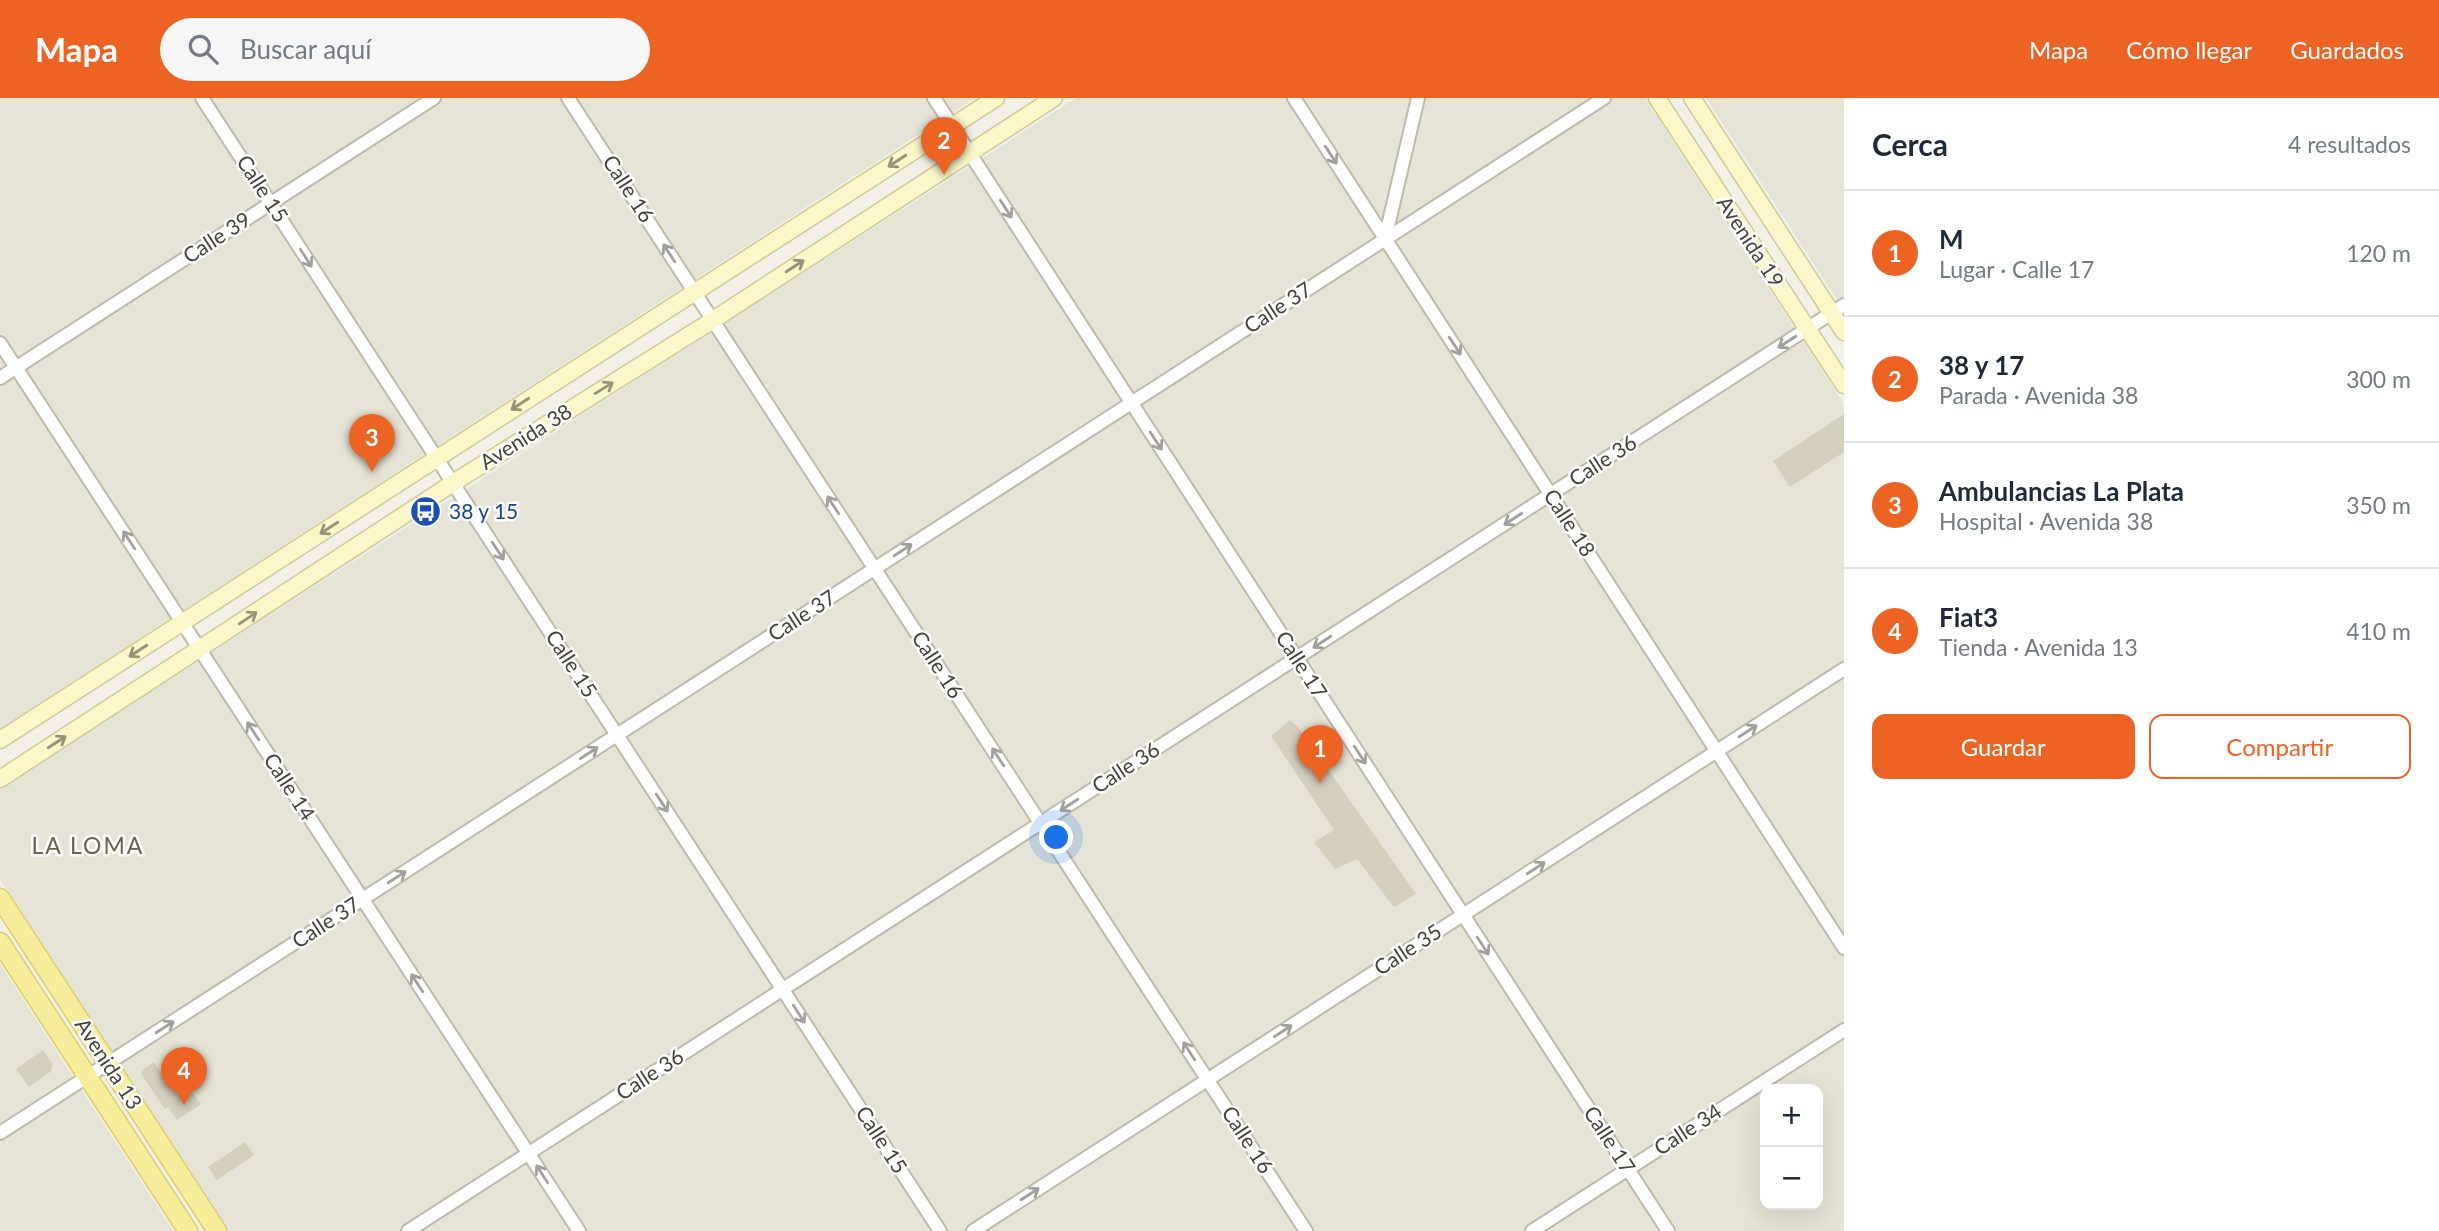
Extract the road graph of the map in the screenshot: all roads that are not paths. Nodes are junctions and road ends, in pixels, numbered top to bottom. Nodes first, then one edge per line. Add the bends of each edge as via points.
1 (202, 98) edge
2 (434, 98) edge
3 (568, 98) edge
4 (934, 98) edge
5 (996, 98) edge
6 (1054, 98) edge
7 (1294, 98) edge
8 (1418, 98) edge
9 (1604, 98) edge
10 (1657, 98) edge
11 (1692, 98) edge
12 (952, 126) junction
13 (969, 152) junction
14 (271, 203) junction
15 (1385, 239) junction
16 (695, 292) junction
17 (1838, 309) edge
18 (713, 320) junction
19 (1807, 329) junction
20 (1844, 332) edge
21 (0, 343) edge
22 (16, 367) junction
23 (0, 378) edge
24 (1844, 385) edge
25 (1132, 403) junction
26 (437, 458) junction
27 (453, 482) junction
28 (1551, 495) junction
29 (875, 569) junction
30 (182, 622) junction
31 (200, 650) junction
32 (1297, 658) junction
33 (1844, 669) edge
34 (617, 735) junction
35 (0, 740) edge
36 (1717, 751) junction
37 (0, 779) edge
38 (1041, 823) junction
39 (0, 898) edge
40 (363, 899) junction
41 (1463, 915) junction
42 (0, 942) edge
43 (1844, 948) edge
44 (783, 989) junction
45 (1844, 1030) edge
46 (108, 1064) junction
47 (88, 1077) junction
48 (1208, 1080) junction
49 (0, 1133) edge
50 (528, 1154) junction
51 (1628, 1169) junction
52 (188, 1231) edge
53 (217, 1231) edge
54 (408, 1231) edge
55 (579, 1231) edge
56 (940, 1231) edge
57 (973, 1231) edge
58 (1306, 1231) edge
59 (1532, 1231) edge
60 (1668, 1231) edge

1 - 14 street, Calle 15
2 - 14 street, Calle 39
16 -> 3 street, Calle 16
4 - 12 street, Calle 17
5 - 12 main road, Avenida 38
6 - 13 main road, Avenida 38
7 -> 15 street, Calle 18
8 - 15 street
9 - 15 street, Calle 37
10 - 19 main road, Avenida 19
11 - 17 main road, Avenida 19
12 - 13 street, Calle 17
12 -> 16 main road, Avenida 38
18 -> 13 main road, Avenida 38
13 -> 25 street, Calle 17
14 - 22 street, Calle 39
14 -> 26 street, Calle 15
15 - 25 street, Calle 37
15 -> 28 street, Calle 18
16 - 18 street, Calle 16
16 -> 26 main road, Avenida 38
17 - 19 street, Calle 36
17 - 20 main road, Avenida 19
27 -> 18 main road, Avenida 38
29 -> 18 street, Calle 16
19 - 24 main road, Avenida 19
19 -> 28 street, Calle 36
21 - 22 street, Calle 14
22 - 23 street, Calle 39
30 -> 22 street, Calle 14
29 -> 25 street, Calle 37
25 -> 32 street, Calle 17
26 - 27 street, Calle 15
26 -> 30 main road, Avenida 38
31 -> 27 main road, Avenida 38
27 -> 34 street, Calle 15
28 -> 32 street, Calle 36
28 - 36 street, Calle 18
29 - 34 street, Calle 37
38 -> 29 street, Calle 16
30 - 31 street, Calle 14
30 -> 35 main road, Avenida 38
37 -> 31 main road, Avenida 38
40 -> 31 street, Calle 14
32 -> 38 street, Calle 36
32 -> 41 street, Calle 17
36 -> 33 street, Calle 35
40 -> 34 street, Calle 37
34 -> 44 street, Calle 15
41 -> 36 street, Calle 35
36 - 43 street, Calle 18
38 - 44 street, Calle 36
48 -> 38 street, Calle 16
39 - 46 main road, Avenida 13
46 -> 40 street, Calle 37
50 -> 40 street, Calle 14
48 -> 41 street, Calle 35
41 -> 51 street, Calle 17
42 - 47 main road, Avenida 13
44 - 50 street, Calle 36
44 -> 56 street, Calle 15
45 - 51 street, Calle 34
46 - 47 street, Calle 37
46 - 53 main road, Avenida 13
47 - 49 street, Calle 37
47 - 52 main road, Avenida 13
57 -> 48 street, Calle 35
48 - 58 street, Calle 16
50 - 54 street, Calle 36
55 -> 50 street, Calle 14
51 - 59 street, Calle 34
51 - 60 street, Calle 17

